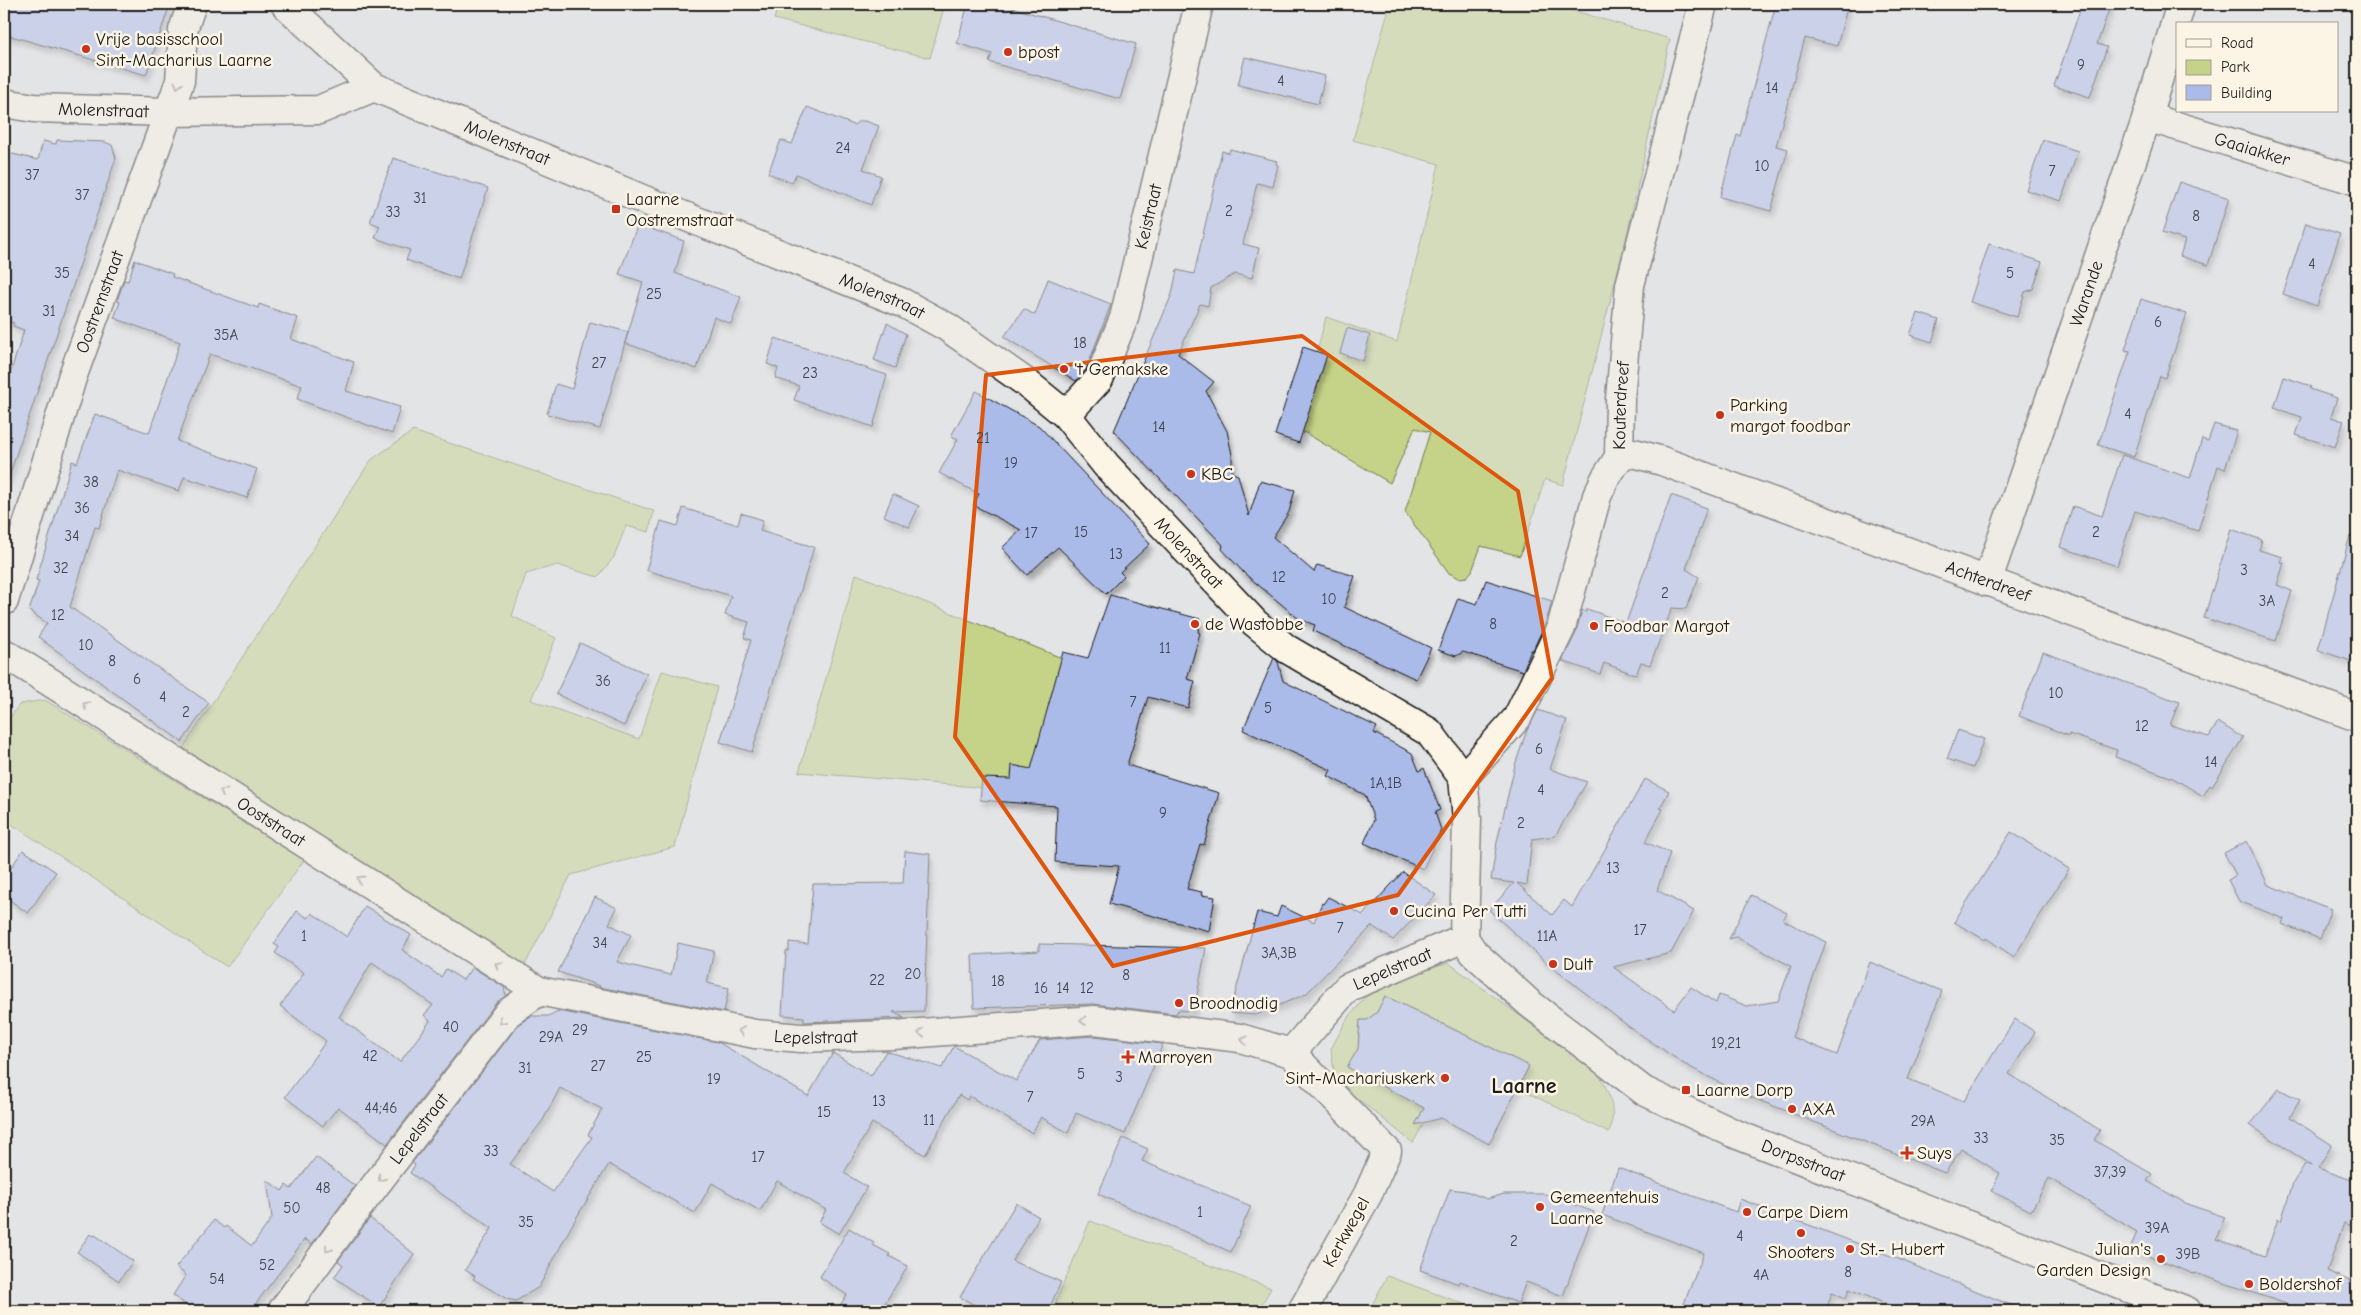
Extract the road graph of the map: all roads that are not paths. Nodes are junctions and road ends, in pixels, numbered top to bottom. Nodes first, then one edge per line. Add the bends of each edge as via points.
1 (192, 4) edge
2 (286, 4) edge
3 (1199, 4) edge
4 (1704, 4) edge
5 (2181, 4) edge
6 (374, 87) junction
7 (4, 103) edge
8 (170, 112) junction
9 (2147, 117) junction
10 (2357, 181) edge
11 (1066, 415) junction
12 (1619, 457) junction
13 (1987, 582) junction
14 (4, 601) edge
15 (4, 653) edge
16 (2357, 718) edge
17 (1464, 778) junction
18 (1464, 938) junction
19 (539, 991) junction
20 (1291, 1053) junction
21 (282, 1311) edge
22 (1302, 1311) edge
23 (2187, 1311) edge

1 -> 8 street, Oostremstraat via 183,30 180,81
2 - 6 street
3 - 11 street, Keistraat via 1124,318 1099,379
4 - 12 street, Kouterdreef via 1630,285 1620,399
5 - 9 street, Warande
6 - 8 street, Molenstraat via 319,110
6 - 11 street, Molenstraat via 654,204 904,303 947,327
7 - 8 street, Molenstraat via 34,108
8 - 14 street, Oostremstraat via 72,378
9 - 10 street, Gaaiakker
9 - 13 street, Warande
11 - 17 street, Molenstraat via 1106,465 1255,623 1287,649 1429,732
12 - 13 street, Achterdreef via 1634,453 1662,461
12 - 17 street, Kouterdreef via 1598,496 1561,628 1517,718
13 - 16 street, Achterdreef
19 -> 15 street, Ooststraat
17 - 18 street via 1467,820
18 - 20 street, Lepelstraat via 1347,988
18 - 23 street, Dorpsstraat via 1474,953 1529,1003 1644,1091 1733,1133
20 -> 19 street, Lepelstraat via 1240,1038 1094,1020 893,1035 801,1038 755,1034
19 -> 21 street, Lepelstraat via 508,1013
20 - 22 street, Kerkwegel via 1387,1152 1368,1194

